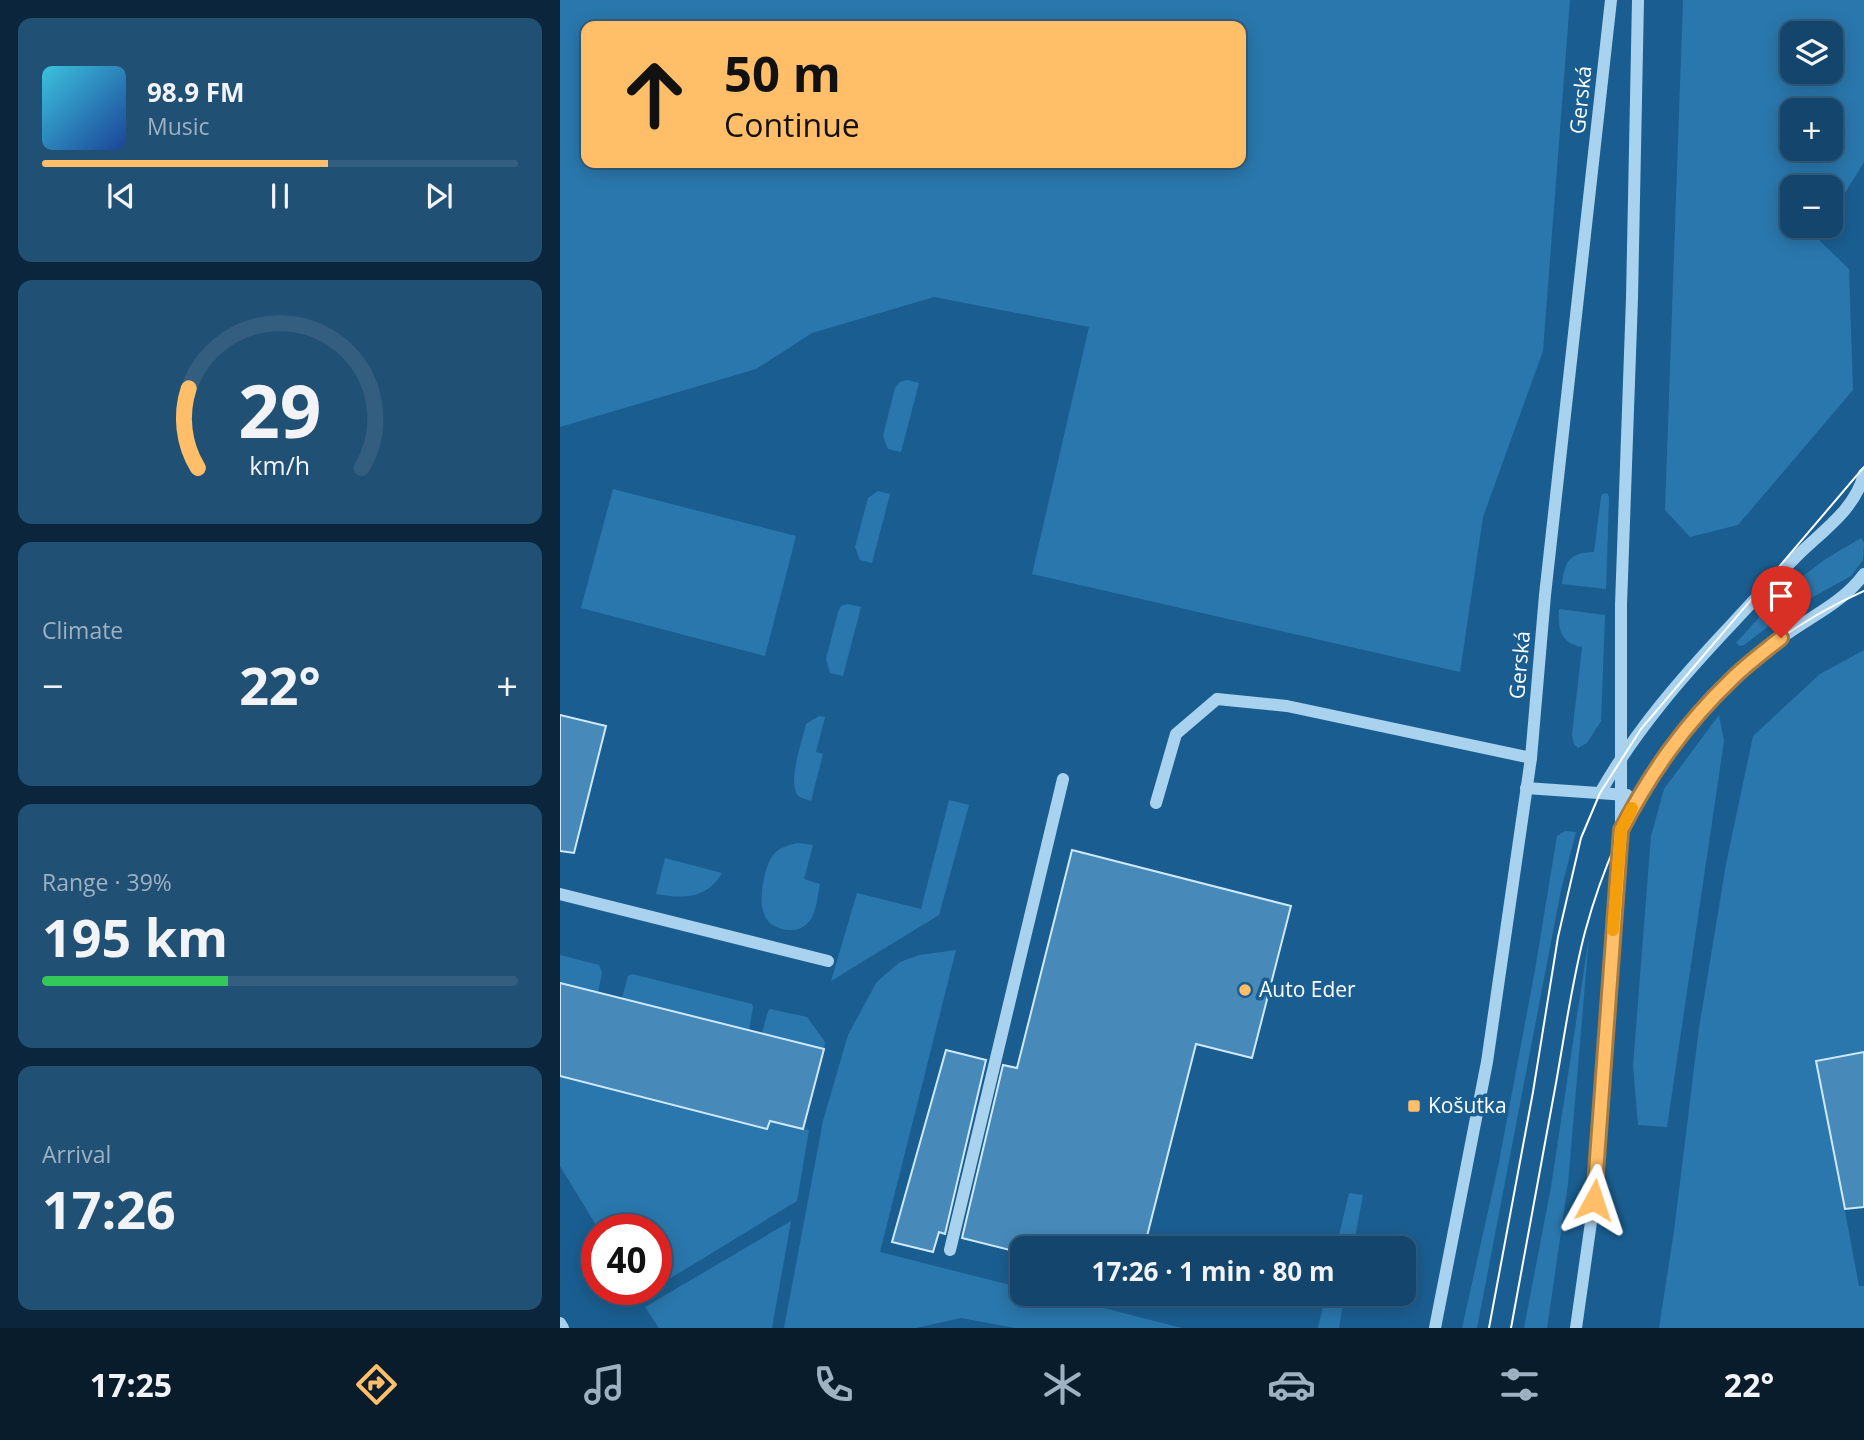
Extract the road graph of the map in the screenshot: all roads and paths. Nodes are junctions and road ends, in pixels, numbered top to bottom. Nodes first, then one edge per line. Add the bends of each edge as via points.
1 (1611, 0) edge
2 (1638, 0) edge
3 (1864, 474) edge
4 (1864, 574) edge
5 (1622, 756) junction
6 (1531, 758) junction
7 (1063, 779) dead end
8 (1526, 788) junction
9 (1600, 793) junction
10 (1622, 795) junction
11 (1638, 796) junction
12 (1156, 803) dead end
13 (1621, 830) junction
14 (560, 894) edge
15 (828, 961) dead end
16 (950, 1250) dead end
17 (560, 1323) edge
18 (563, 1328) edge
19 (1435, 1328) edge
20 (1576, 1328) edge

1 - 6 street, Gerská
2 - 5 street via 1621,605
3 - 5 street via 1847,507 1729,626
4 - 11 street via 1834,605 1781,638 1733,678 1670,748
5 - 9 street
5 - 10 street
6 - 8 street, Gerská
6 - 12 street via 1287,706 1217,699 1176,734
7 - 16 street
8 - 9 street
8 - 19 street, Gerská via 1487,1062
9 - 10 street
10 - 11 street
10 - 13 street
11 - 13 street
13 - 20 street via 1594,1200
14 - 15 street
17 - 18 street

